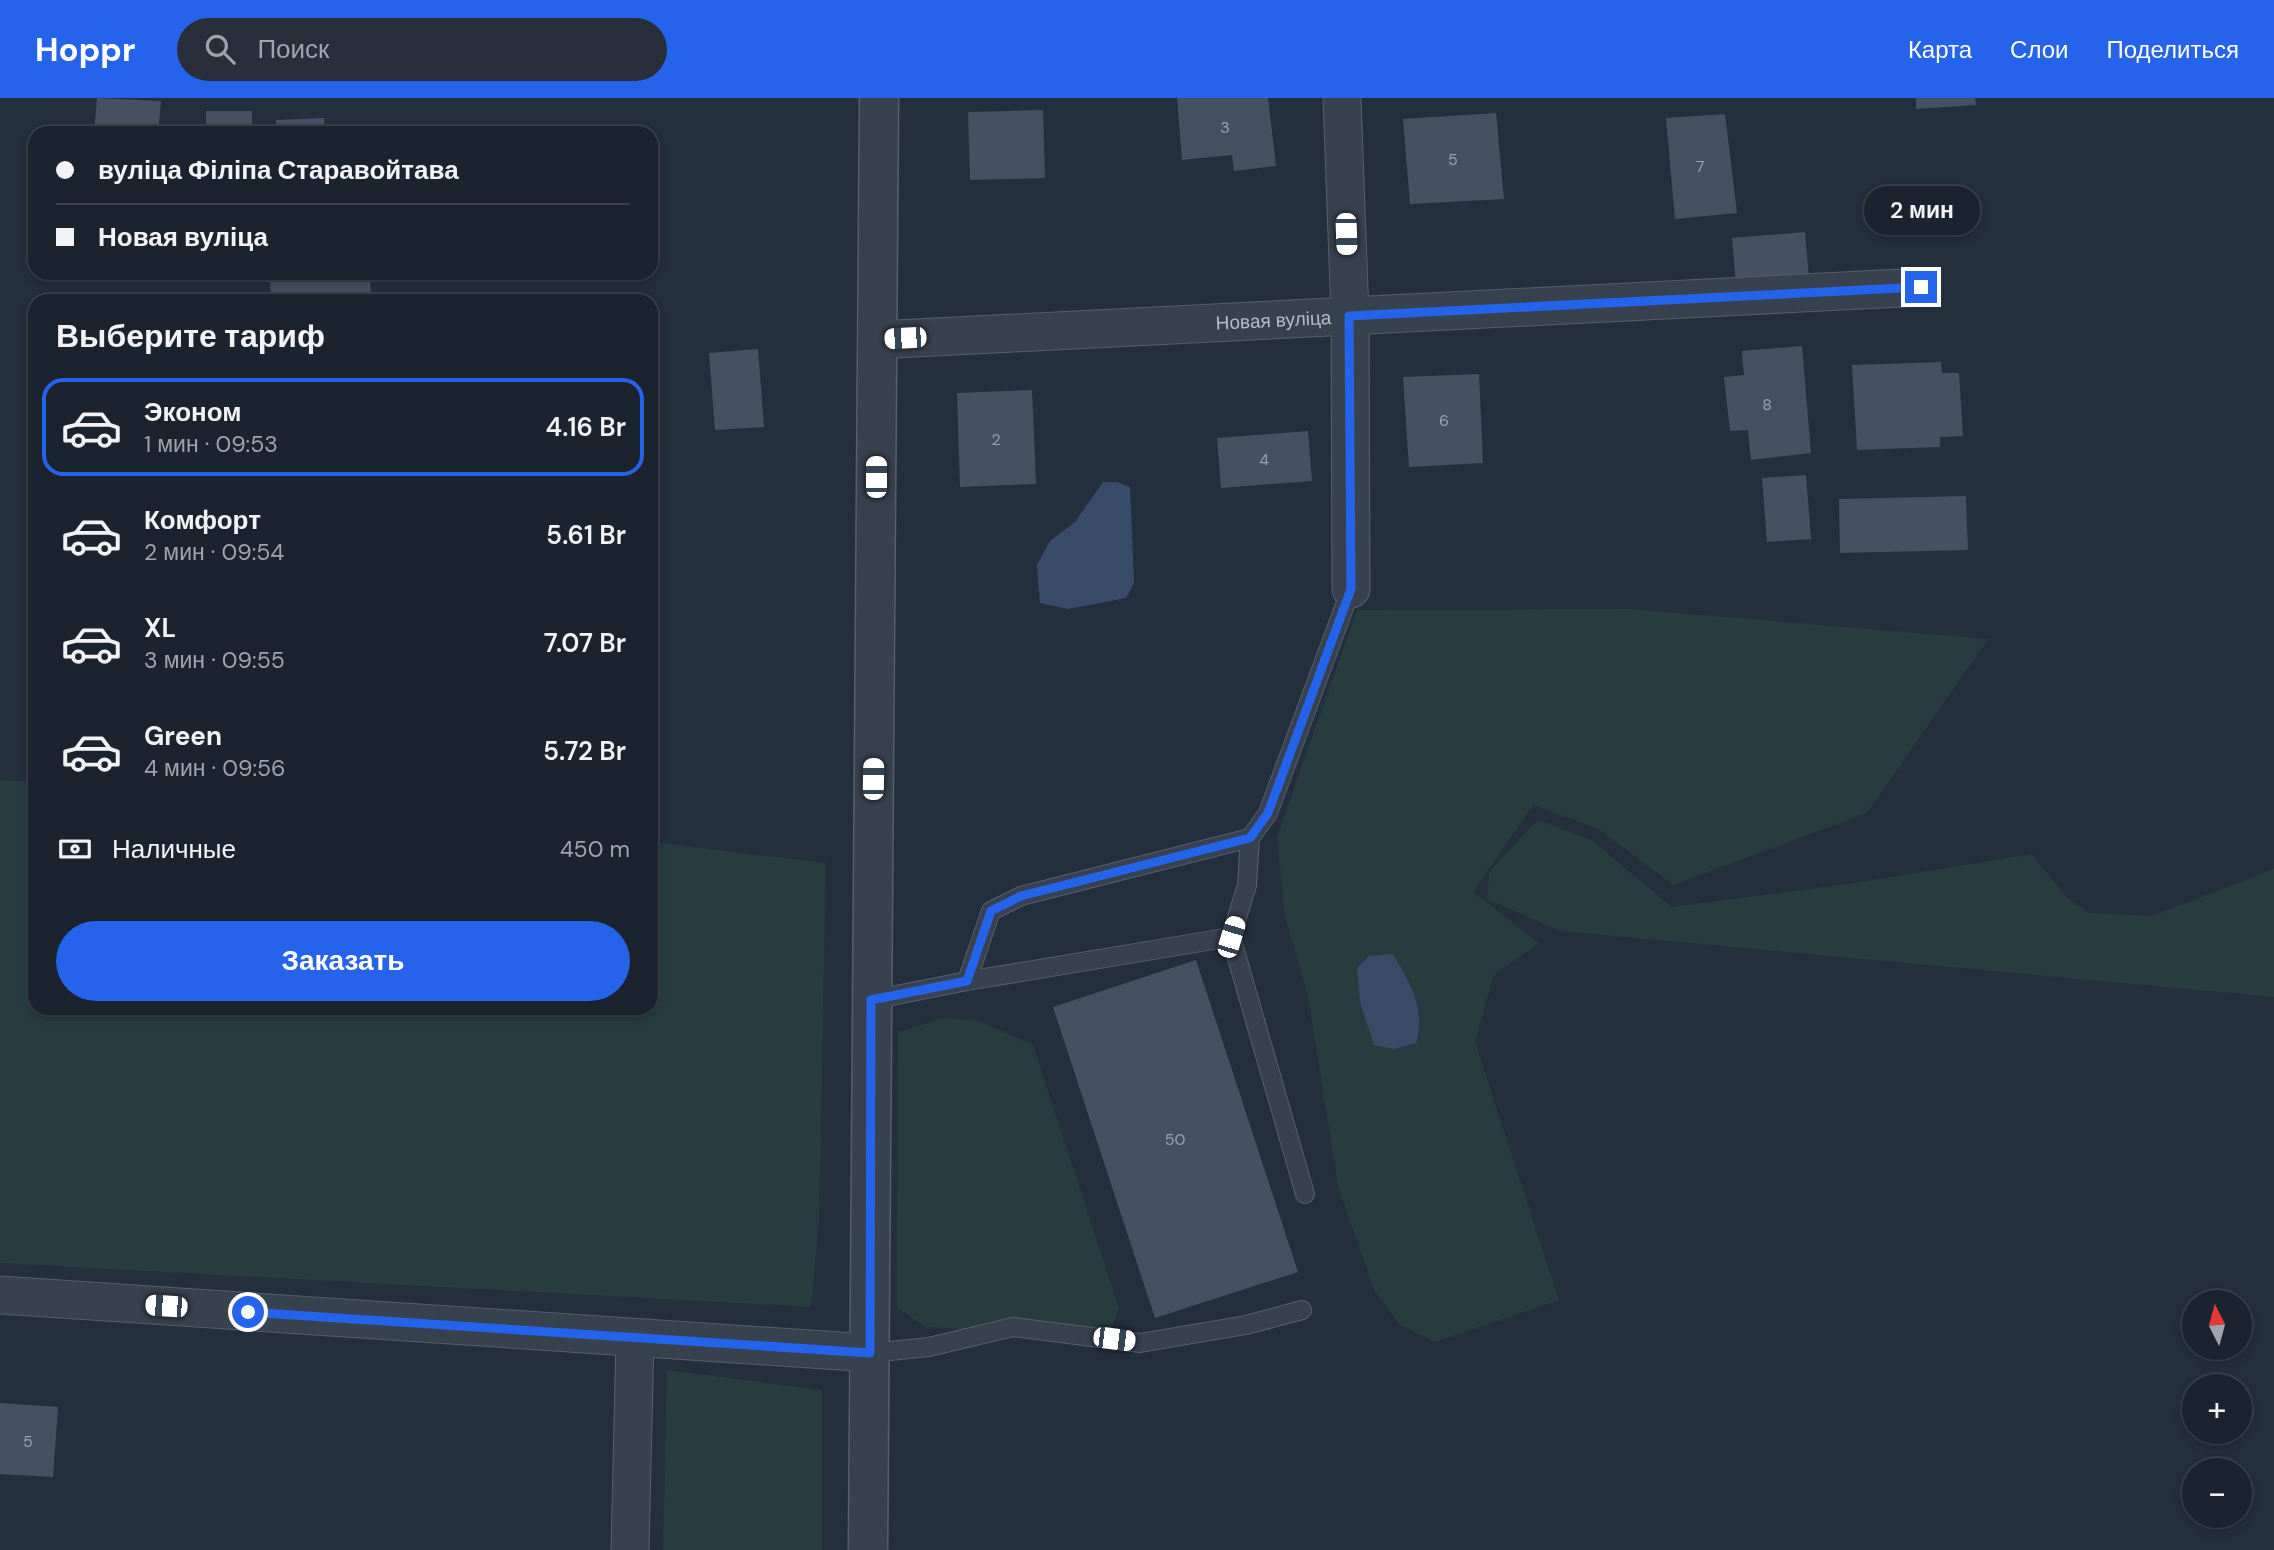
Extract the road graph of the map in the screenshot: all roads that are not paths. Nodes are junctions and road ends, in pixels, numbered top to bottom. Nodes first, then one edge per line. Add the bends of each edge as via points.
1 (879, 98) edge
2 (1342, 98) edge
3 (1921, 287) dead end
4 (1349, 316) junction
5 (877, 340) junction
6 (1351, 589) joint
7 (1250, 838) junction
8 (1231, 937) junction
9 (967, 981) junction
10 (871, 1000) junction
11 (1305, 1194) dead end
12 (0, 1295) edge
13 (1302, 1310) dead end
14 (635, 1338) junction
15 (870, 1353) junction
16 (629, 1550) edge
17 (868, 1550) edge

1 - 5 street
2 - 4 street
3 - 4 street, Новая вуліца
4 - 5 street, Новая вуліца
4 - 6 street
5 - 10 street
6 - 7 lane via 1268,813
7 - 8 lane via 1247,885
7 - 9 lane via 1011,901 991,911
8 - 9 lane
8 - 11 lane
9 - 10 lane
10 - 15 street
12 - 14 street
13 - 15 lane via 1246,1325 1140,1343 1013,1327 929,1347
14 - 15 street
14 - 16 street
15 - 17 street

